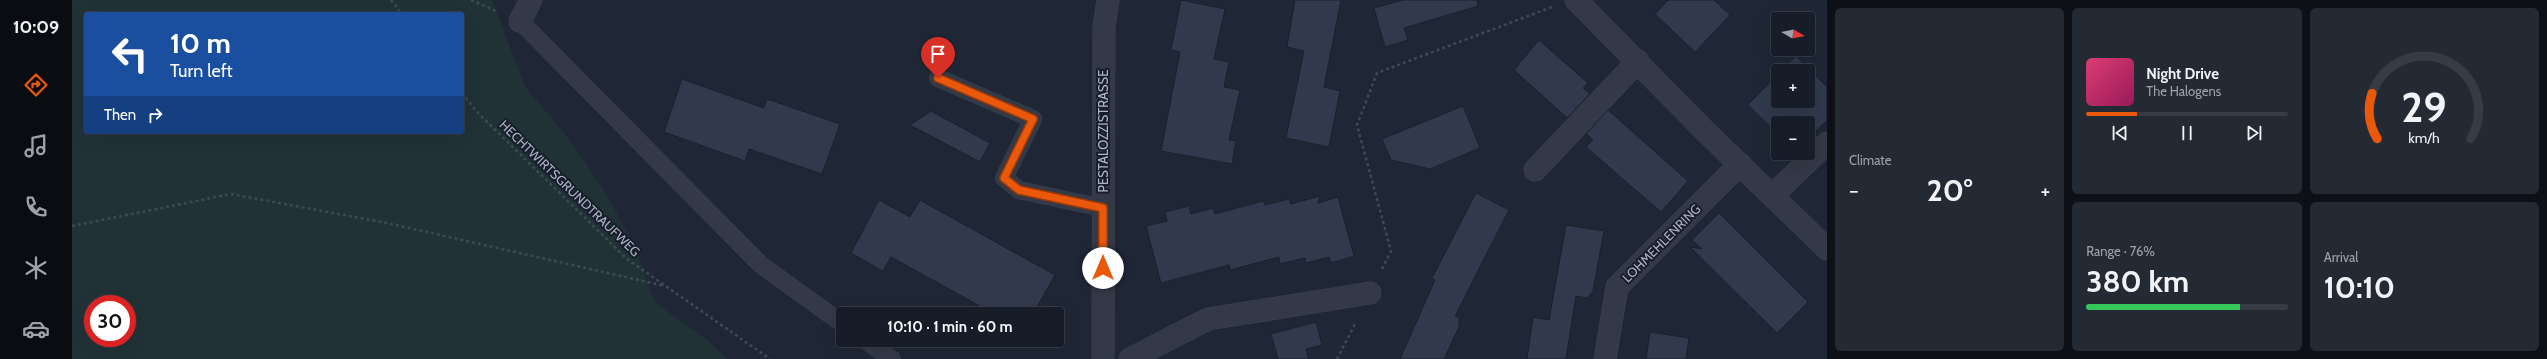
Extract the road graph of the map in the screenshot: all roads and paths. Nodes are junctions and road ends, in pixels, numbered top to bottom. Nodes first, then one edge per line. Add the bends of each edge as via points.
1 (391, 0) edge
2 (531, 0) edge
3 (1108, 0) edge
4 (1566, 3) edge
5 (400, 12) edge
6 (520, 22) joint
7 (1638, 61) junction
8 (938, 78) dead end
9 (464, 95) edge
10 (1827, 143) edge
11 (1740, 164) junction
12 (1535, 170) dead end
13 (1773, 195) junction
14 (1103, 208) junction
15 (72, 226) edge
16 (1827, 249) edge
17 (665, 286) junction
18 (1370, 293) junction
19 (836, 319) edge
20 (875, 347) edge
21 (770, 359) edge
22 (892, 359) edge
23 (1103, 359) edge
24 (1130, 359) edge
25 (1337, 359) edge
26 (1606, 359) edge

1 - 5 path
2 - 6 street
3 - 14 street, PESTALOZZISTRASSE via 1104,27
4 - 7 street
4 - 18 path via 1377,74 1358,125 1391,251
6 - 19 lane via 761,265
7 - 11 street via 1705,132
7 - 12 street
8 - 14 lane via 1033,119 1004,178 1019,190
9 - 17 path, HECHTWIRTSGRUNDTRAUFWEG via 476,111 627,259
10 - 13 street
11 - 13 street
11 - 26 street, LOHMEHLENRING via 1617,287
13 - 16 street
14 - 23 street, PESTALOZZISTRASSE
15 - 17 path via 231,194 387,223
17 - 21 path, HECHTWIRTSGRUNDTRAUFWEG
18 - 24 street via 1208,319
18 - 25 path
20 - 22 lane

